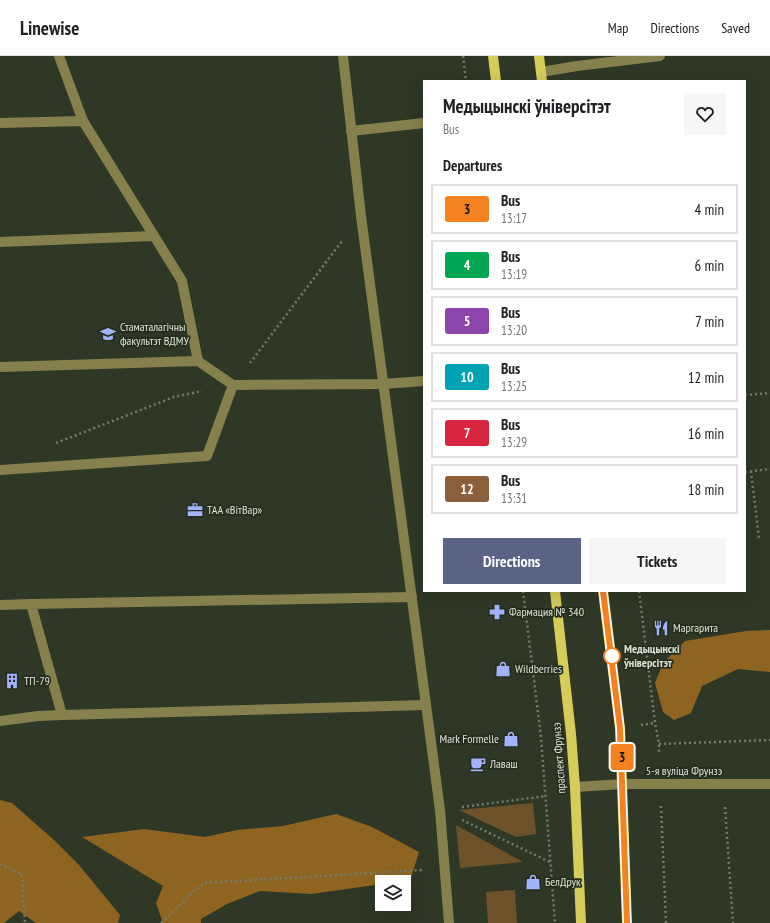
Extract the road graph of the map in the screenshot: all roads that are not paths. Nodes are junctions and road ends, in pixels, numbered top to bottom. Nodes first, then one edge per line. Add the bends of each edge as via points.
1 (59, 56) edge
2 (343, 56) edge
3 (493, 56) edge
4 (539, 56) edge
5 (660, 56) edge
6 (542, 76) edge
7 (496, 80) edge
8 (83, 121) junction
9 (0, 123) edge
10 (423, 123) edge
11 (351, 131) junction
12 (154, 236) junction
13 (0, 242) edge
14 (198, 361) junction
15 (0, 367) edge
16 (423, 381) edge
17 (383, 384) junction
18 (233, 385) junction
19 (0, 470) edge
20 (555, 592) edge
21 (603, 592) edge
22 (412, 597) junction
23 (31, 604) junction
24 (0, 605) edge
25 (426, 705) junction
26 (62, 715) junction
27 (0, 721) edge
28 (623, 784) junction
29 (770, 784) edge
30 (575, 786) junction
31 (449, 923) edge
32 (581, 923) edge
33 (627, 923) edge

1 - 8 street
2 - 11 street
3 - 7 main road
4 - 6 main road
5 - 6 street via 577,66
8 - 9 street
8 - 12 street
10 - 11 street
11 - 17 street
12 - 13 street
12 - 14 street via 182,281
14 - 15 street
14 - 18 street
16 - 17 street
17 - 18 street
17 - 22 street
18 - 19 street via 207,456
20 - 30 main road, праспект Фрунзэ
21 - 28 main road via 620,728
22 - 23 street
22 - 25 street
23 - 24 street
23 - 26 street
25 - 26 street
25 - 31 street via 440,810
26 - 27 street
28 - 29 street, 5-я вуліца Фрунзэ
28 - 30 street, 5-я вуліца Фрунзэ
28 - 33 main road
30 - 32 main road, праспект Фрунзэ

